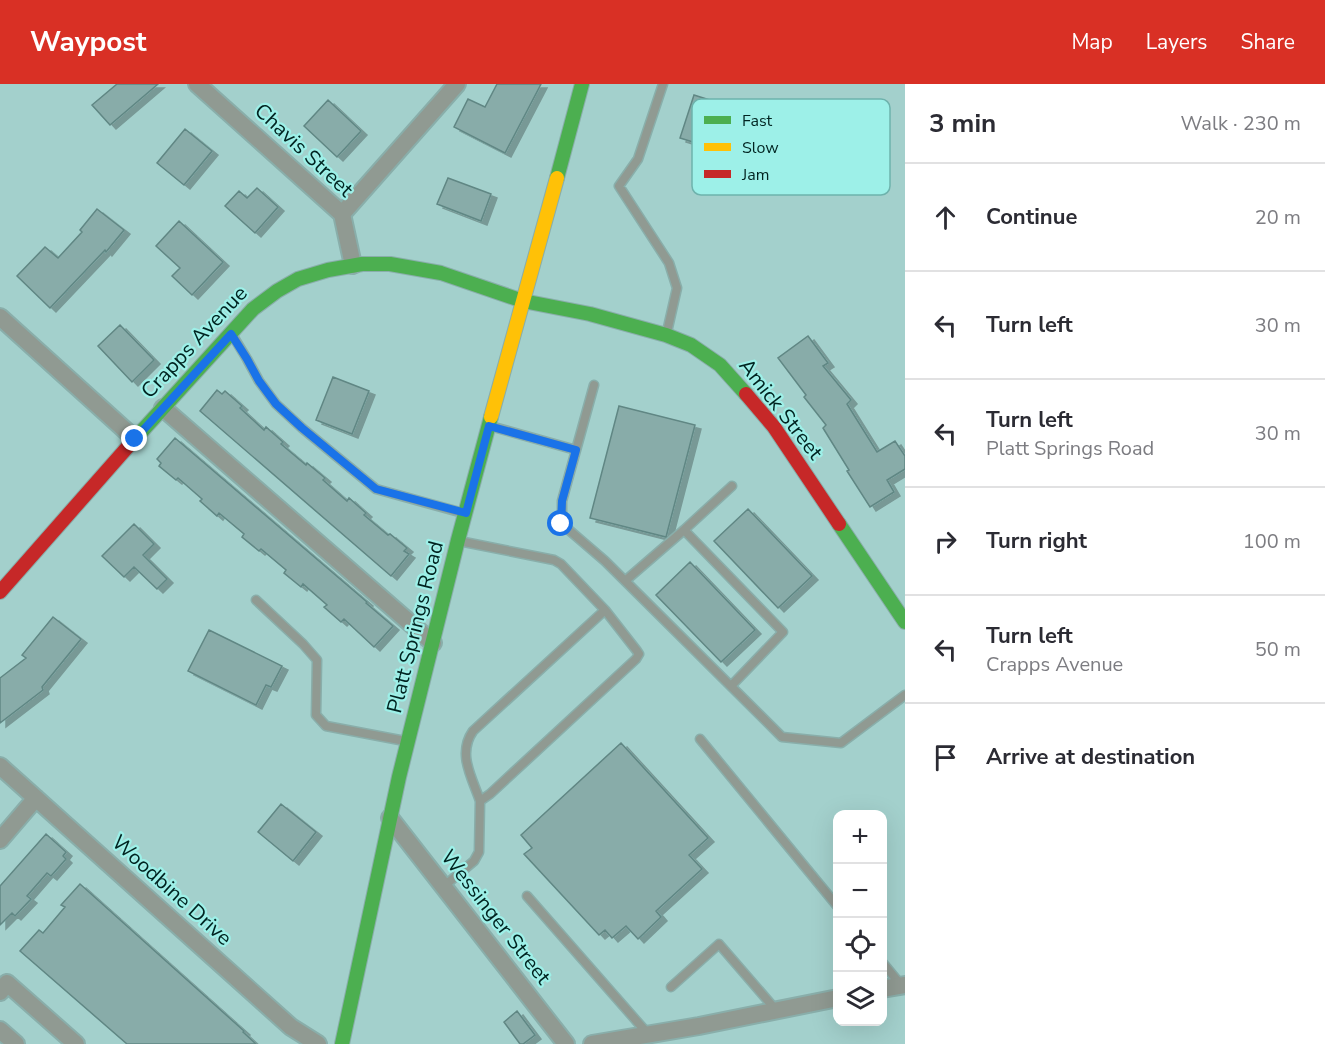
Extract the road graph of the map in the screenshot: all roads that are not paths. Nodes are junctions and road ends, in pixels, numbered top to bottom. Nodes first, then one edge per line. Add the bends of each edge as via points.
1 (198, 84) edge
2 (457, 84) edge
3 (582, 84) edge
4 (663, 84) edge
5 (342, 214) junction
6 (353, 265) junction
7 (523, 301) junction
8 (0, 317) edge
9 (231, 334) junction
10 (666, 335) junction
11 (594, 385) dead end
12 (163, 408) junction
13 (489, 426) junction
14 (135, 439) junction
15 (576, 450) junction
16 (732, 486) dead end
17 (466, 513) junction
18 (684, 530) junction
19 (458, 540) junction
20 (625, 581) junction
21 (0, 592) edge
22 (256, 600) dead end
23 (605, 610) junction
24 (905, 622) edge
25 (433, 643) junction
26 (731, 686) junction
27 (905, 694) edge
28 (700, 740) dead end
29 (408, 741) junction
30 (0, 766) edge
31 (36, 798) junction
32 (480, 801) junction
33 (390, 818) junction
34 (0, 840) edge
35 (443, 887) junction
36 (527, 896) dead end
37 (833, 903) edge
38 (887, 967) edge
39 (903, 985) edge
40 (671, 987) dead end
41 (887, 988) edge
42 (0, 992) edge
43 (833, 999) edge
44 (777, 1010) junction
45 (0, 1029) edge
46 (648, 1034) junction
47 (16, 1044) edge
48 (76, 1044) edge
49 (318, 1044) edge
50 (342, 1044) edge
51 (566, 1044) edge
52 (592, 1044) edge

1 - 5 street, Chavis Street
2 - 5 street
3 - 7 street, Platt Springs Road
4 - 10 lane via 638,159 619,186 669,263 677,288
5 - 6 street, Chavis Street
6 - 7 street, Crapps Avenue via 390,264 441,273
6 - 9 street, Crapps Avenue via 298,279 253,309
7 - 10 street, Amick Street
7 - 13 street, Platt Springs Road
8 - 14 street
9 - 12 street, Crapps Avenue
9 - 17 lane via 276,404 376,489
10 - 24 street, Amick Street via 691,345 720,366 774,427
11 - 15 lane
12 - 14 street, Crapps Avenue
12 - 25 street
13 - 15 lane
13 - 17 street, Platt Springs Road
14 - 21 street, Crapps Avenue
15 - 20 lane via 562,501 561,524
16 - 18 lane
17 - 19 street, Platt Springs Road
18 - 20 lane
18 - 26 lane via 783,633
19 - 23 lane via 554,560
19 - 25 street, Platt Springs Road
20 - 26 lane
22 - 29 lane via 317,660 316,715 326,726
23 - 32 lane via 467,739 465,759
23 - 32 lane via 639,654 636,659
25 - 29 street, Platt Springs Road
26 - 27 lane via 782,737 842,743
28 - 37 lane
29 - 33 street, Platt Springs Road
30 - 31 street, Woodbine Drive
31 - 34 street
31 - 49 street, Woodbine Drive via 291,1027
32 - 35 lane via 479,852
33 - 35 street, Wessinger Street
33 - 50 street, Platt Springs Road
35 - 51 street, Wessinger Street
36 - 46 lane
38 - 39 lane
39 - 41 street
40 - 44 lane via 719,944
42 - 48 street via 7,983
43 - 44 street
44 - 46 street
45 - 47 street
46 - 52 street

